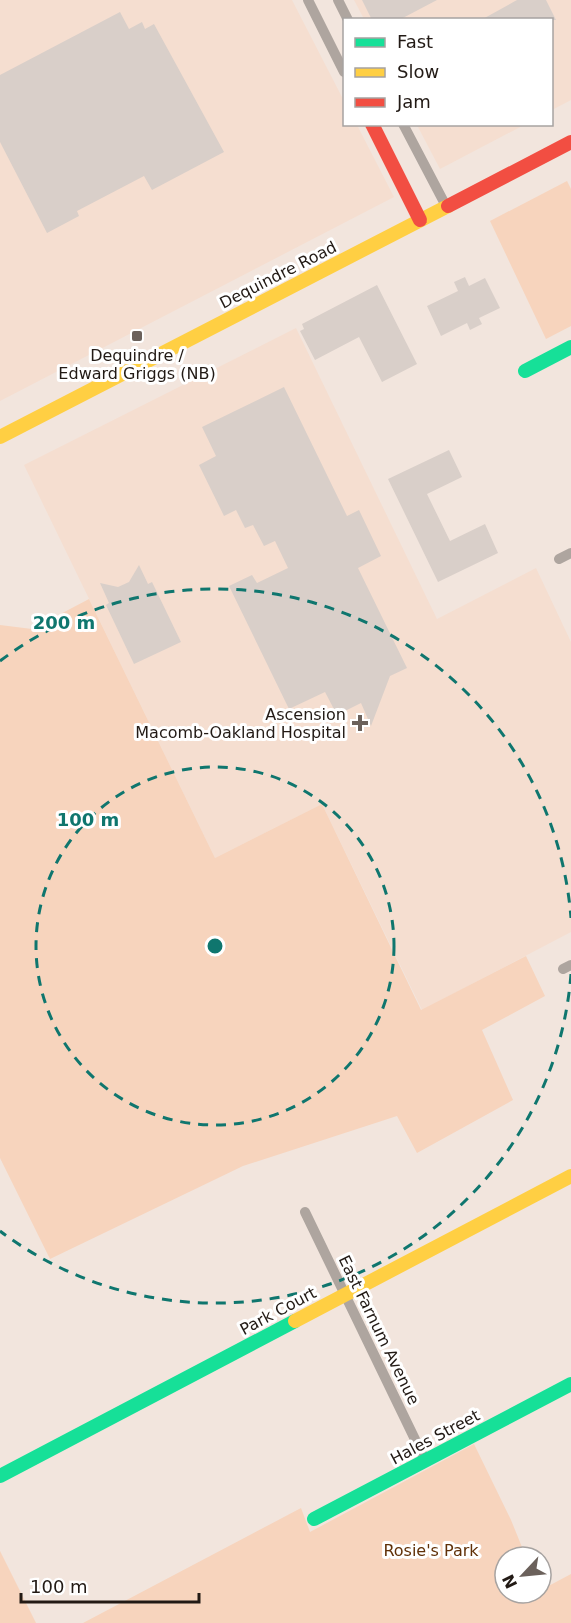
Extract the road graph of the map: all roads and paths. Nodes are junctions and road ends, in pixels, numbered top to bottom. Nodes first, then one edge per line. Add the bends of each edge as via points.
1 (308, 0) edge
2 (338, 0) edge
3 (347, 18) edge
4 (343, 68) edge
5 (373, 126) edge
6 (404, 126) edge
7 (571, 142) edge
8 (446, 206) junction
9 (420, 219) junction
10 (571, 347) edge
11 (525, 371) dead end
12 (0, 437) edge
13 (571, 553) edge
14 (559, 559) dead end
15 (571, 1176) edge
16 (305, 1212) dead end
17 (345, 1294) junction
18 (571, 1384) edge
19 (425, 1461) junction
20 (0, 1476) edge
21 (314, 1519) dead end

1 - 4 street
2 - 3 street
5 - 9 street
6 - 8 street
7 - 8 street, Dequindre Road
8 - 9 street, Dequindre Road
9 - 12 street, Dequindre Road
10 - 11 street
13 - 14 street
15 - 17 street, Park Court
16 - 17 street, East Farnum Avenue
17 - 19 street, East Farnum Avenue
17 - 20 street, Park Court
18 - 19 street, Hales Street
19 - 21 street, Hales Street

